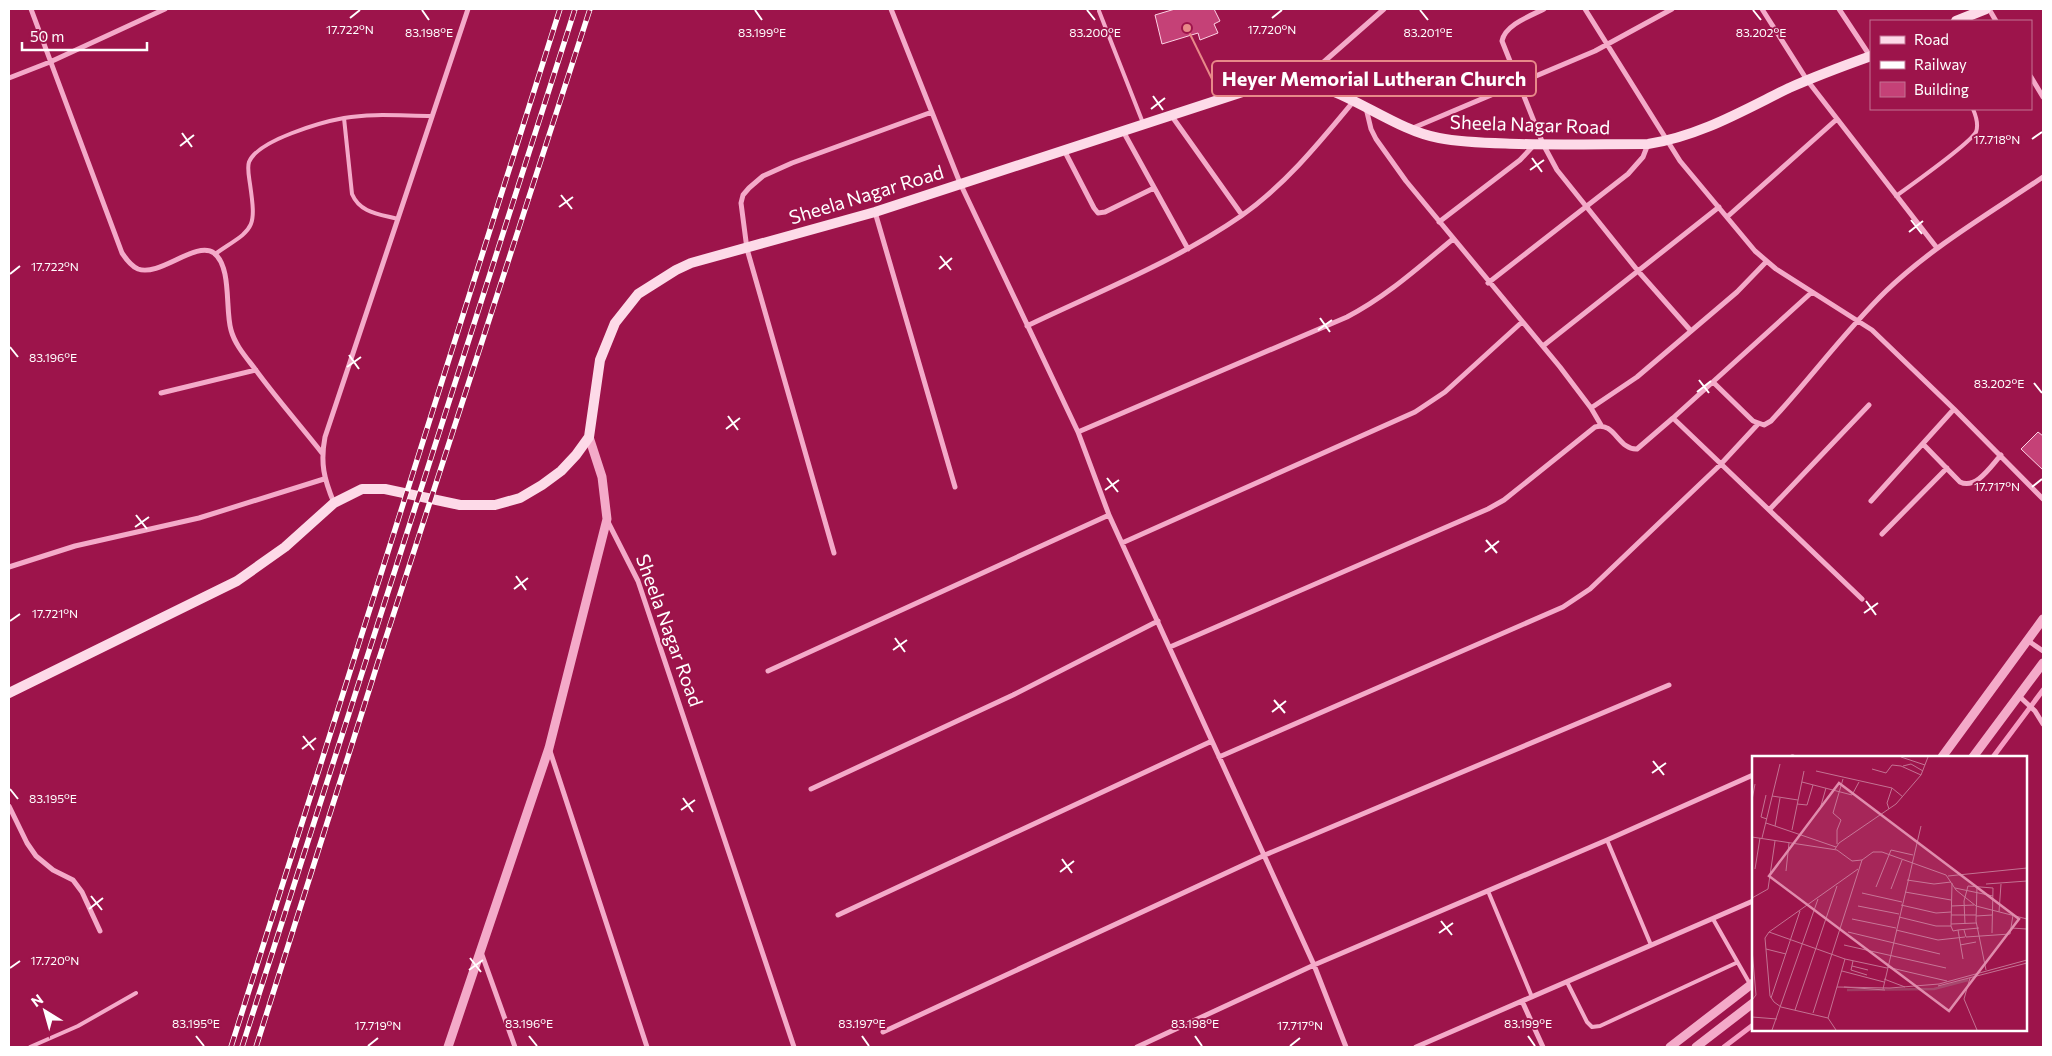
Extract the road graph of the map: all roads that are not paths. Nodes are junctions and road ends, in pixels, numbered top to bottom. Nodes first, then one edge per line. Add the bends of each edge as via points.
1 (31, 9) edge
2 (165, 9) edge
3 (468, 9) edge
4 (891, 9) edge
5 (1384, 9) edge
6 (1544, 9) edge
7 (1584, 9) edge
8 (1672, 9) edge
9 (1762, 9) edge
10 (1839, 9) edge
11 (1988, 9) edge
12 (1099, 11) dead end
13 (1959, 20) edge
14 (1995, 20) edge
15 (1607, 45) junction
16 (1870, 56) edge
17 (50, 62) junction
18 (9, 78) edge
19 (2032, 79) edge
20 (1807, 80) junction
21 (1301, 82) junction
22 (1520, 83) junction
23 (2043, 98) edge
24 (1353, 102) junction
25 (1366, 108) junction
26 (1973, 110) edge
27 (932, 112) junction
28 (1171, 115) junction
29 (432, 116) junction
30 (344, 118) junction
31 (1837, 119) junction
32 (1144, 124) junction
33 (1410, 130) junction
34 (1122, 131) junction
35 (1666, 141) junction
36 (1539, 144) junction
37 (1648, 144) junction
38 (1064, 149) junction
39 (2043, 177) edge
40 (960, 183) junction
41 (1154, 188) junction
42 (1896, 196) junction
43 (1586, 206) junction
44 (1719, 207) junction
45 (875, 212) junction
46 (1242, 215) junction
47 (1727, 217) junction
48 (398, 219) junction
49 (1439, 222) junction
50 (1453, 239) junction
51 (1937, 248) junction
52 (747, 249) junction
53 (1188, 249) junction
54 (215, 254) junction
55 (1766, 262) junction
56 (1638, 270) junction
57 (1488, 283) junction
58 (1812, 292) junction
59 (1859, 320) junction
60 (1522, 322) junction
61 (1027, 326) junction
62 (1690, 331) junction
63 (1543, 346) junction
64 (256, 370) junction
65 (1713, 382) junction
66 (161, 393) dead end
67 (1869, 405) dead end
68 (1591, 408) junction
69 (1954, 409) junction
70 (1673, 418) junction
71 (1758, 424) junction
72 (1602, 425) junction
73 (1078, 432) junction
74 (589, 437) junction
75 (1923, 444) junction
76 (322, 453) junction
77 (2001, 455) junction
78 (1720, 465) junction
79 (1946, 468) junction
80 (324, 479) junction
81 (955, 488) dead end
82 (2043, 499) edge
83 (1871, 501) dead end
84 (334, 502) junction
85 (1768, 510) junction
86 (1109, 515) junction
87 (607, 519) junction
88 (1882, 534) dead end
89 (1122, 543) junction
90 (834, 553) dead end
91 (9, 567) edge
92 (1862, 599) dead end
93 (2043, 619) edge
94 (1158, 621) junction
95 (2027, 640) junction
96 (1170, 647) junction
97 (2043, 651) edge
98 (2043, 662) edge
99 (768, 671) dead end
100 (1669, 685) dead end
101 (9, 693) edge
102 (2022, 698) junction
103 (2043, 724) edge
104 (1212, 741) junction
105 (549, 748) junction
106 (1943, 756) edge
107 (1974, 756) edge
108 (1219, 757) junction
109 (1752, 775) edge
110 (811, 790) dead end
111 (9, 806) edge
112 (1607, 840) junction
113 (1265, 856) junction
114 (1488, 891) junction
115 (1752, 901) edge
116 (838, 916) dead end
117 (1713, 919) junction
118 (100, 931) dead end
119 (1651, 946) junction
120 (481, 952) junction
121 (1736, 963) junction
122 (1314, 965) junction
123 (1566, 982) junction
124 (1752, 984) edge
125 (136, 993) dead end
126 (1532, 997) junction
127 (1522, 1001) junction
128 (1752, 1004) edge
129 (884, 1032) dead end
130 (1430, 1041) junction
131 (30, 1047) edge
132 (448, 1047) edge
133 (515, 1047) edge
134 (647, 1047) edge
135 (794, 1047) edge
136 (1137, 1047) edge
137 (1346, 1047) edge
138 (1416, 1047) edge
139 (1433, 1047) edge
140 (1543, 1047) edge
141 (1670, 1047) edge
142 (1696, 1047) edge

1 - 17 street
2 - 17 street
3 - 29 street
4 - 27 street
5 - 21 street
6 - 22 street via 1503,35 1505,51
7 - 15 street
8 - 15 street
9 - 20 street
10 - 16 street
11 - 13 main road
11 - 14 street
12 - 32 lane
15 - 22 street
15 - 35 street
16 - 20 main road, Sheela Nagar Road
17 - 18 street
17 - 54 street via 128,262 145,270 195,252 208,250
19 - 23 street
20 - 31 street
20 - 35 main road, Sheela Nagar Road via 1706,127
21 - 24 main road, Sheela Nagar Road
21 - 28 main road, Sheela Nagar Road via 1264,85
22 - 33 street
22 - 36 street
24 - 25 main road, Sheela Nagar Road
24 - 46 street via 1308,157
25 - 33 main road, Sheela Nagar Road
25 - 49 street via 1376,139
26 - 42 lane via 1977,124 1975,133
27 - 40 street
27 - 52 street via 763,176 749,188 741,203
28 - 32 main road, Sheela Nagar Road
28 - 46 street
29 - 30 lane
29 - 48 street
30 - 48 lane via 355,202 363,210
30 - 54 lane via 279,137 256,152 249,162 248,173 254,211 252,225
31 - 42 street
31 - 47 street
32 - 34 main road, Sheela Nagar Road
33 - 36 main road, Sheela Nagar Road via 1465,142
34 - 38 main road, Sheela Nagar Road
34 - 41 street
35 - 37 main road, Sheela Nagar Road
35 - 44 street
36 - 37 main road, Sheela Nagar Road
36 - 43 street
36 - 49 street
37 - 43 street via 1643,157 1628,174
38 - 40 main road, Sheela Nagar Road
38 - 41 street via 1098,213
39 - 51 street
40 - 45 main road, Sheela Nagar Road
40 - 61 street
41 - 53 street
42 - 51 street
43 - 56 street
43 - 57 street
44 - 47 street
44 - 56 street
45 - 52 main road, Sheela Nagar Road
45 - 81 street
46 - 53 street
47 - 55 street
48 - 76 street via 324,437
49 - 50 street
50 - 57 street
50 - 73 street via 1367,307
51 - 59 street via 1885,292
52 - 74 main road, Sheela Nagar Road via 676,270 638,294 625,309 615,322 600,360
52 - 90 street
53 - 61 street
54 - 64 street via 225,272 230,329 240,350
55 - 58 street
55 - 62 street via 1737,292
56 - 62 street
56 - 63 street
57 - 60 street
58 - 59 street
58 - 65 street
59 - 69 street
59 - 71 street via 1771,421
60 - 63 street
60 - 89 street via 1445,392 1415,412
61 - 73 street
62 - 68 street via 1626,386
63 - 68 street
64 - 66 street
64 - 76 street
65 - 70 street
65 - 71 street
67 - 85 street
68 - 72 street
69 - 75 street
69 - 77 street
70 - 72 street via 1637,449 1626,446 1610,428
70 - 78 street
71 - 78 street
72 - 96 street via 1595,427 1504,500 1488,509
73 - 86 street
74 - 84 main road via 561,471 520,498 496,505 460,505 385,489 362,489
74 - 87 street, Sheela Nagar Road via 602,477
75 - 79 street
75 - 83 street
76 - 80 street
77 - 79 street via 1971,484 1960,482
77 - 82 street
78 - 85 street
78 - 108 street via 1577,599
79 - 88 street
80 - 84 street
80 - 91 street via 199,518 75,546
84 - 101 main road via 285,547 238,581
85 - 92 street
86 - 89 street
86 - 99 street
87 - 105 street
87 - 135 street, Sheela Nagar Road via 638,581
89 - 94 street
93 - 95 street
94 - 96 street
94 - 110 street via 1014,695
95 - 97 street
95 - 106 street
96 - 104 street
98 - 102 street
100 - 113 street
102 - 103 street
102 - 107 street
104 - 108 street
104 - 116 street
105 - 120 street
105 - 134 street
108 - 113 street
109 - 112 street
111 - 118 street via 36,856 52,870 72,880 82,892
112 - 114 street
112 - 119 lane
113 - 122 street
113 - 129 street
114 - 122 street
114 - 126 lane
115 - 117 street
117 - 119 street
117 - 121 lane
119 - 123 street
120 - 132 street
120 - 133 street
121 - 123 lane via 1592,1027 1586,1022
121 - 124 lane
122 - 136 street
122 - 137 street
123 - 126 street
124 - 141 street
125 - 131 lane via 78,1026
126 - 127 street
127 - 130 street
127 - 140 street
128 - 142 street
130 - 138 street
130 - 139 street

